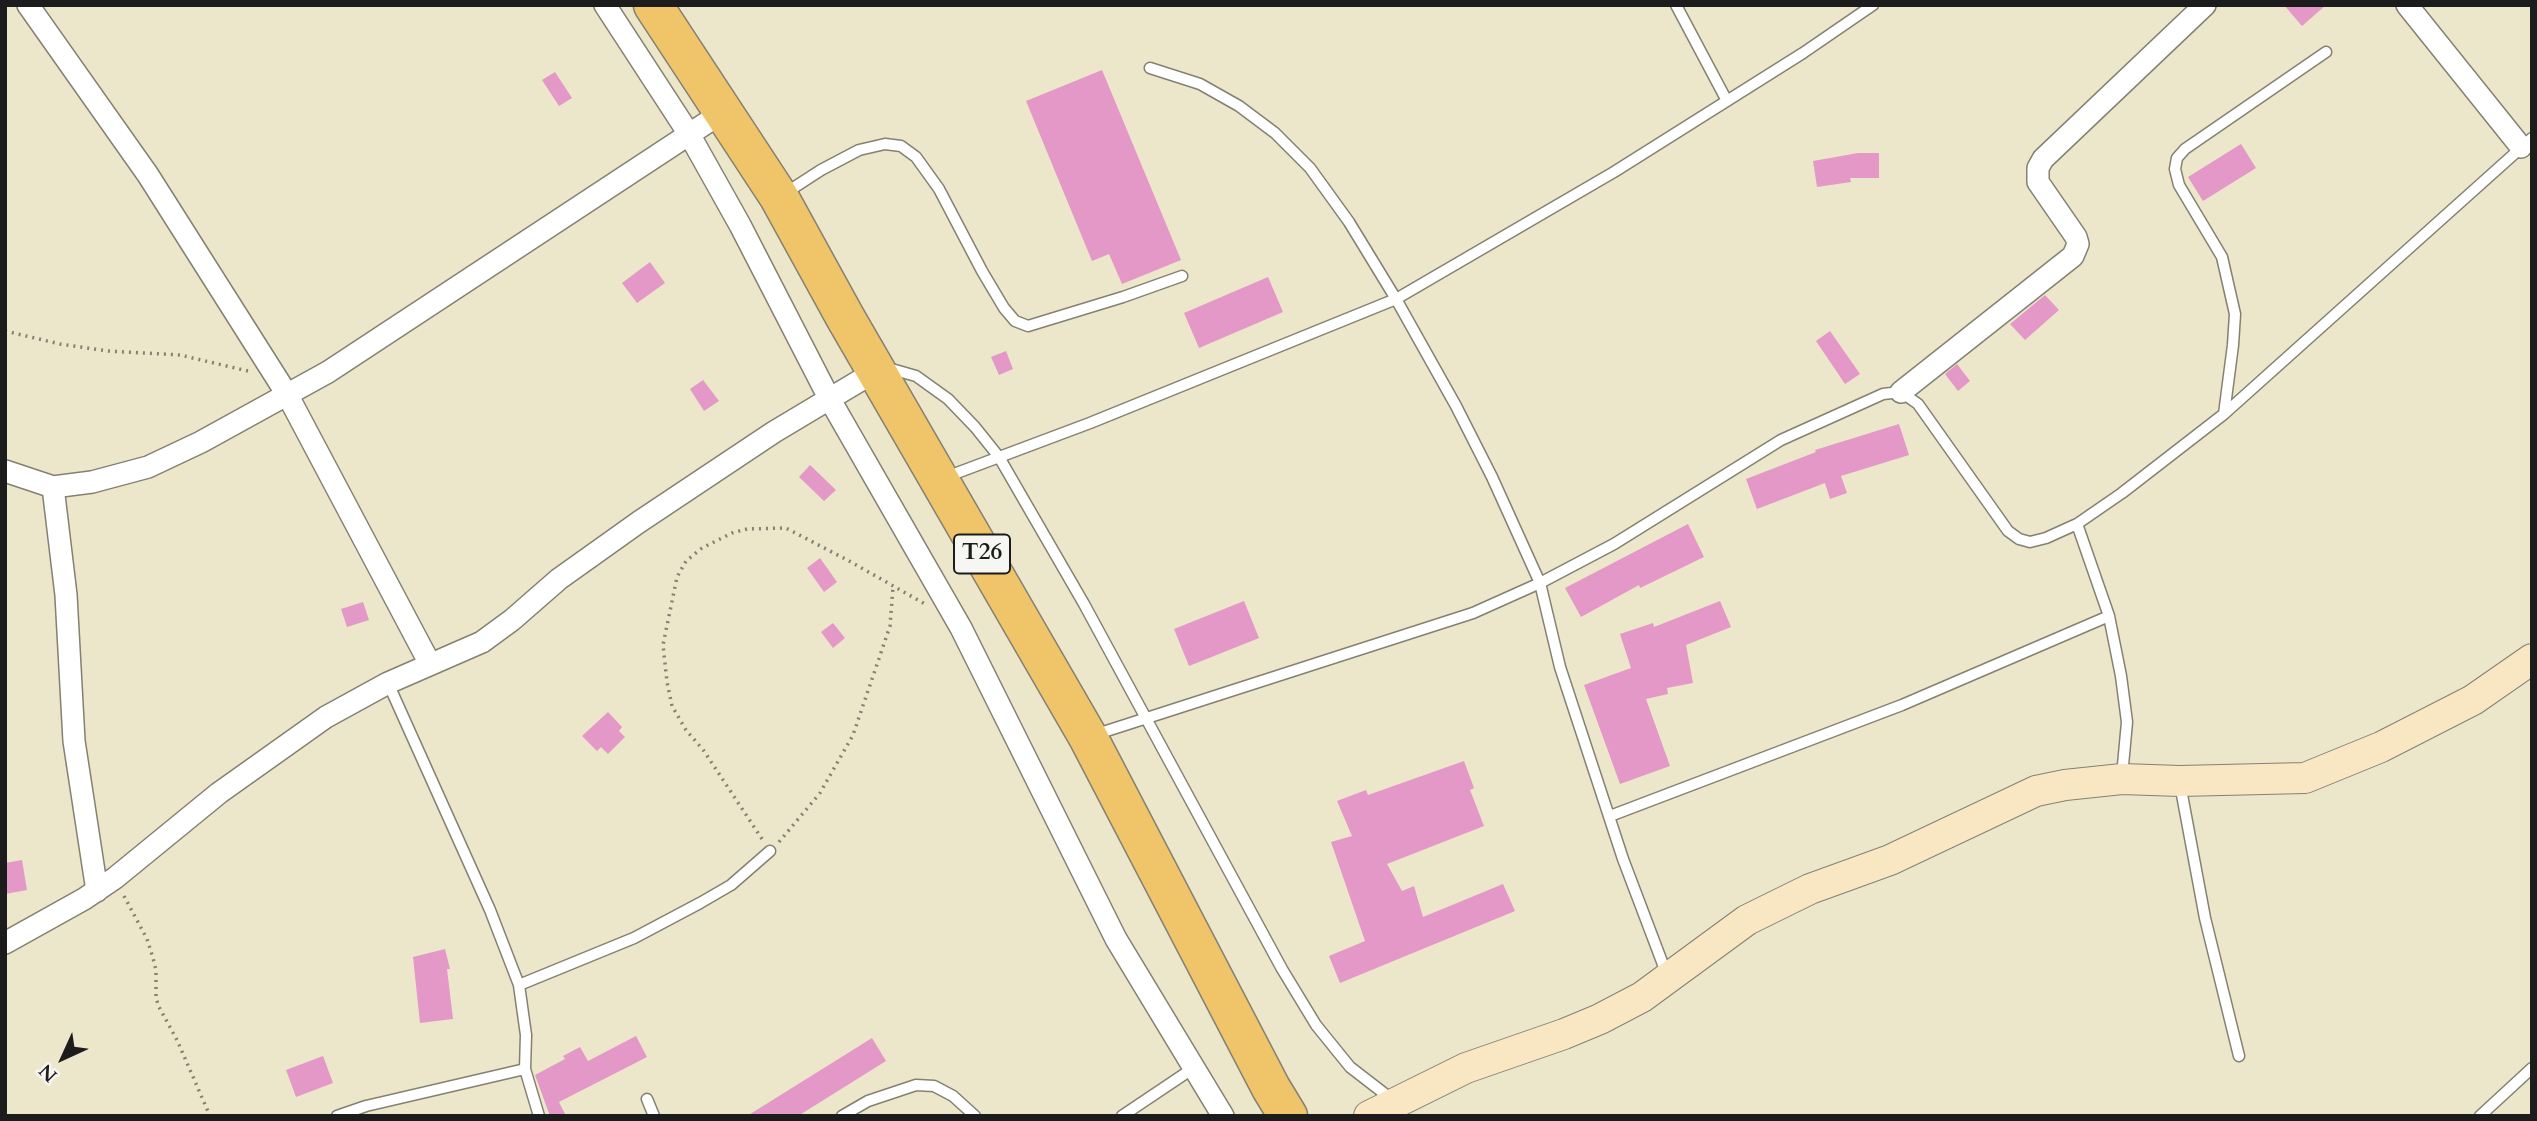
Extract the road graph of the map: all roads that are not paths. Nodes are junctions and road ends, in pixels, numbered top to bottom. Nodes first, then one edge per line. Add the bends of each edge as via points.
1 (28, 5) edge
2 (605, 5) edge
3 (653, 5) edge
4 (1676, 5) edge
5 (1873, 5) edge
6 (2205, 5) edge
7 (2407, 5) edge
8 (2326, 52) dead end
9 (1150, 68) dead end
10 (1727, 100) junction
11 (723, 112) junction
12 (689, 134) junction
13 (2526, 142) edge
14 (779, 197) junction
15 (1182, 276) dead end
16 (1396, 299) junction
17 (876, 371) junction
18 (1901, 392) junction
19 (288, 396) junction
20 (830, 398) junction
21 (2224, 414) junction
22 (999, 457) junction
23 (5, 471) edge
24 (939, 480) junction
25 (53, 487) junction
26 (2077, 524) junction
27 (1540, 583) junction
28 (2109, 615) junction
29 (2531, 661) edge
30 (430, 664) junction
31 (388, 683) junction
32 (1145, 719) junction
33 (1088, 737) junction
34 (2122, 779) junction
35 (2180, 781) junction
36 (1610, 816) junction
37 (770, 851) road end
38 (97, 891) junction
39 (5, 943) edge
40 (1667, 977) junction
41 (519, 985) junction
42 (2239, 1056) dead end
43 (1195, 1067) junction
44 (2532, 1068) edge
45 (525, 1069) junction
46 (647, 1099) dead end
47 (1396, 1103) junction
48 (337, 1116) edge
49 (539, 1116) edge
50 (654, 1116) edge
51 (842, 1116) edge
52 (975, 1116) edge
53 (1122, 1116) edge
54 (1223, 1116) edge
55 (1289, 1116) edge
56 (1368, 1116) edge
57 (2480, 1116) edge

1 - 19 street via 148,175
2 - 12 street
3 - 11 highway, T26
4 - 10 lane
5 - 10 lane
6 - 18 street via 2038,167 2038,182 2076,237 2073,256
7 - 13 street
8 - 21 lane via 2178,158 2179,186 2222,257 2235,314
9 - 16 lane via 1199,84 1275,133 1310,168
10 - 16 lane
11 - 12 street
11 - 14 highway, T26
12 - 19 street
12 - 20 street
13 - 21 lane
14 - 15 lane via 859,150 885,144 901,146 916,156 939,189 1004,308 1015,321 1028,326
14 - 17 highway, T26
16 - 22 lane
16 - 27 lane via 1480,453
17 - 20 street
17 - 22 lane via 916,376 948,399
17 - 24 highway, T26
18 - 26 lane via 1918,404 2008,531 2030,542
18 - 27 lane via 1883,394 1781,440 1614,544
19 - 25 street via 148,467
19 - 30 street
20 - 30 street via 639,522 482,642
20 - 43 street via 961,628 1116,939
21 - 26 lane
22 - 24 lane
22 - 32 lane
23 - 25 street
24 - 33 highway, T26
25 - 38 street via 66,594 74,741
26 - 28 lane
27 - 32 lane via 1398,639
27 - 36 lane via 1560,667
28 - 34 lane via 2127,722
28 - 36 lane via 1902,705
29 - 35 street via 2473,700 2381,747 2305,778
30 - 31 street
31 - 38 street via 326,717 229,786
31 - 41 lane
32 - 33 lane
32 - 47 lane via 1316,1025 1350,1067
33 - 55 highway, T26
34 - 35 street
34 - 40 street via 2036,792 1890,860 1810,890 1748,920
35 - 42 lane via 2205,918
36 - 40 lane
37 - 41 lane via 731,885 700,903 634,937
38 - 39 street
40 - 47 street via 1642,998 1600,1018 1466,1068
41 - 45 lane
43 - 53 lane
43 - 54 street
44 - 57 lane
45 - 48 lane
45 - 49 lane
46 - 50 lane
47 - 56 street
51 - 52 lane via 868,1101 916,1085 934,1086

